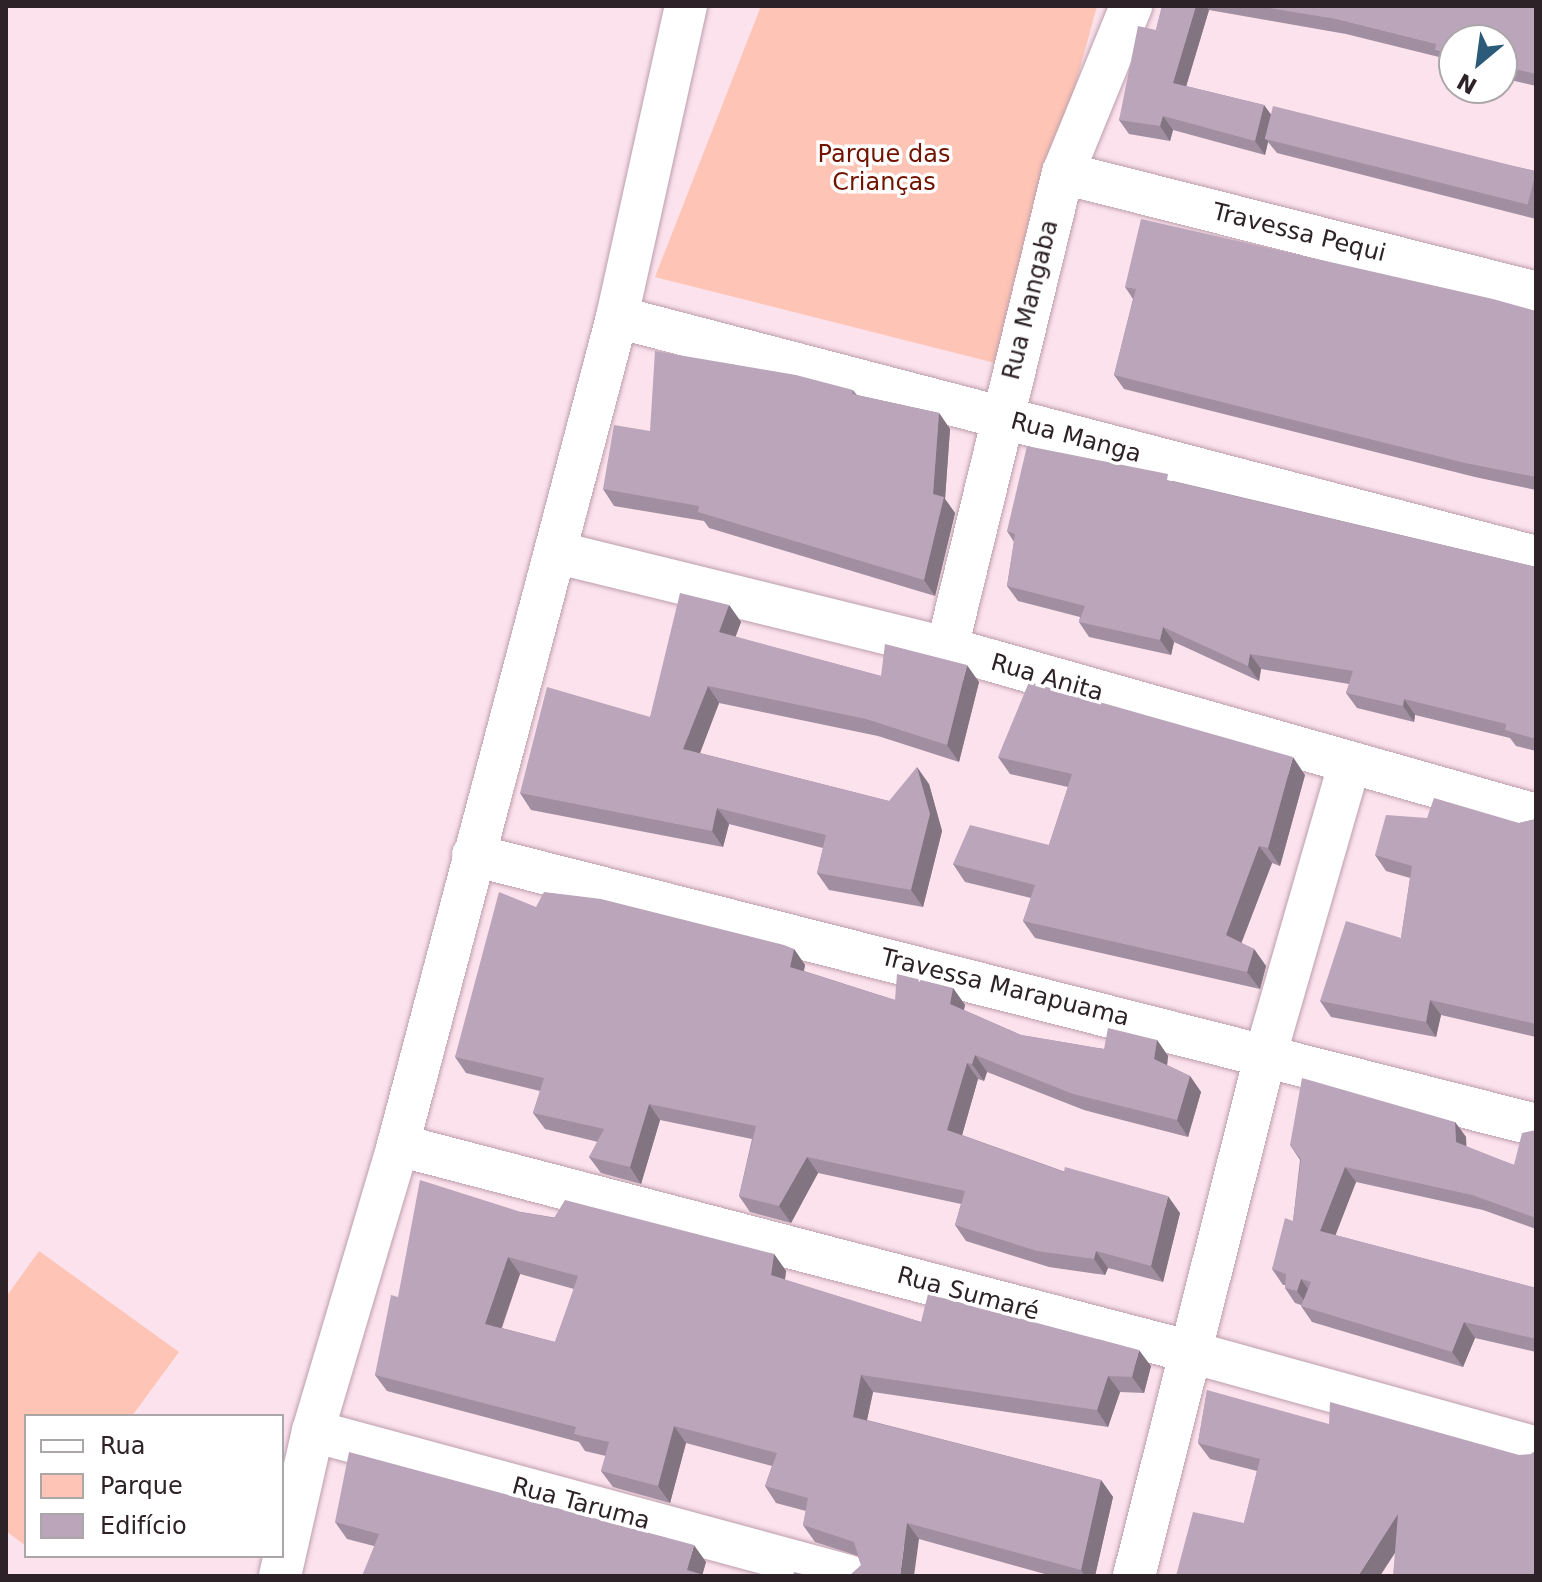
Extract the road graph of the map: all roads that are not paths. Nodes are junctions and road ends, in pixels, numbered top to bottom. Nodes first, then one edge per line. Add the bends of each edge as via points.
1 (1131, 6) edge
2 (673, 15) edge
3 (1063, 173) junction
4 (1536, 293) edge
5 (617, 317) junction
6 (1002, 418) junction
7 (555, 552) junction
8 (1536, 557) edge
9 (947, 648) junction
10 (1349, 766) junction
11 (1536, 815) edge
12 (473, 855) junction
13 (1266, 1053) junction
14 (1536, 1125) edge
15 (398, 1145) junction
16 (1187, 1351) junction
17 (313, 1431) junction
18 (1536, 1448) edge
19 (280, 1576) edge
20 (849, 1576) edge
21 (1134, 1576) edge

1 - 3 street, Rua Mangaba
2 - 5 street
3 - 4 street, Travessa Pequi
3 - 6 street, Rua Mangaba
5 - 6 street, Rua Manga
5 - 7 street
6 - 8 street, Rua Manga
6 - 9 street, Rua Mangaba
7 - 9 street, Rua Anita
7 - 12 street
9 - 10 street, Rua Anita
10 - 11 street, Rua Anita
10 - 13 street
12 - 13 street, Travessa Marapuama
12 - 15 street
13 - 14 street, Travessa Marapuama
13 - 16 street
15 - 16 street, Rua Sumaré
15 - 17 street
16 - 18 street, Rua Sumaré
16 - 21 street
17 - 19 street
17 - 20 street, Rua Taruma

